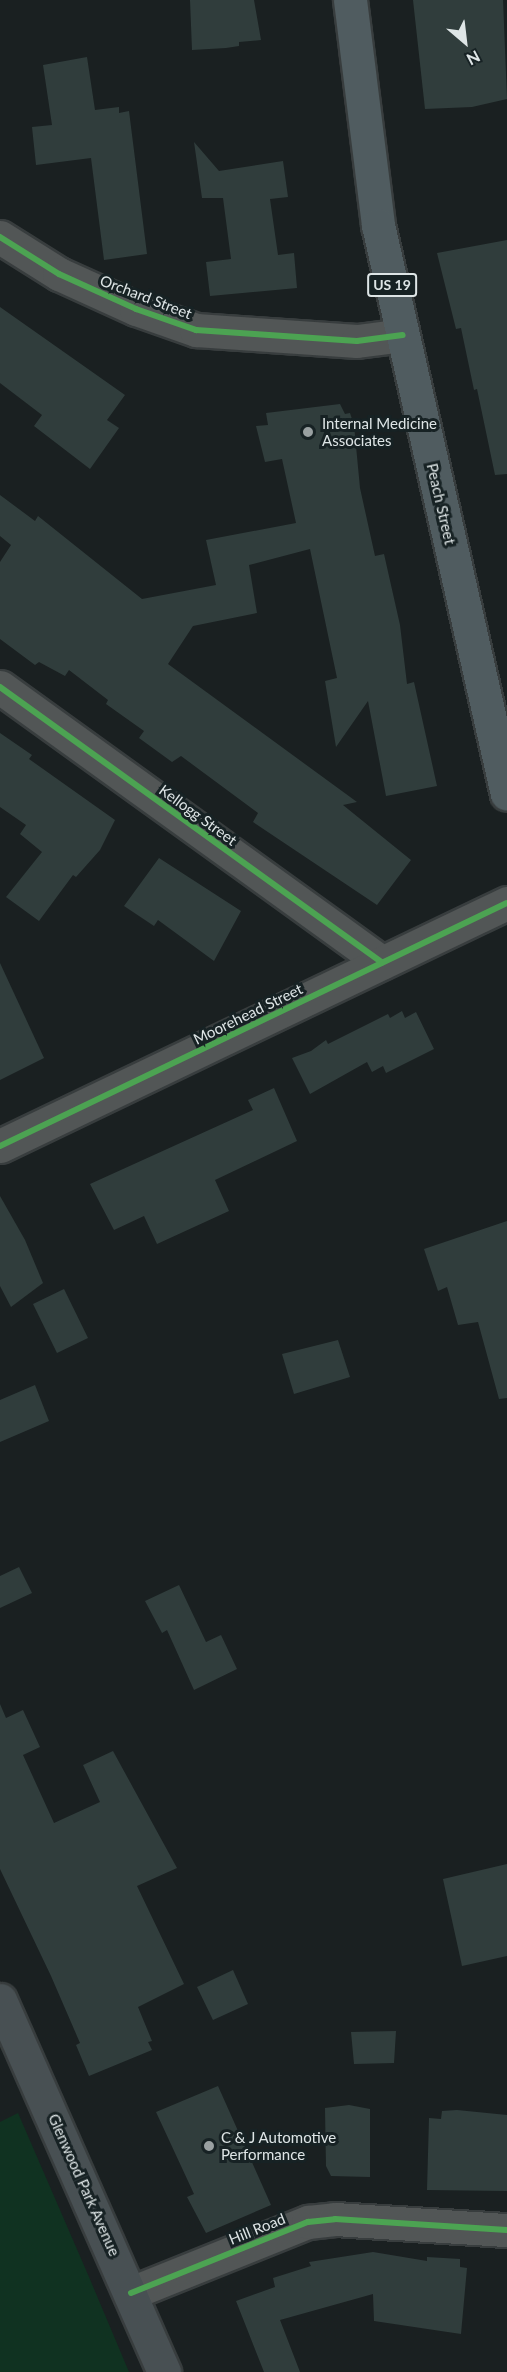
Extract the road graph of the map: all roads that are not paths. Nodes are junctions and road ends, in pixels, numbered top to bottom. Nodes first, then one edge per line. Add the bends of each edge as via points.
1 (350, 0) edge
2 (0, 237) edge
3 (403, 335) junction
4 (0, 687) edge
5 (507, 794) edge
6 (507, 903) edge
7 (382, 963) junction
8 (0, 1146) edge
9 (0, 2000) edge
10 (507, 2230) edge
11 (131, 2293) junction
12 (164, 2372) edge

1 - 3 main road, Peach Street / US 19 via 369,172
2 - 3 street, Orchard Street via 59,274 135,309 196,330 357,341
3 - 5 main road, Peach Street / US 19
4 - 7 street, Kellogg Street
6 - 7 street, Moorehead Street
7 - 8 street, Moorehead Street
9 - 11 main road, Glenwood Park Avenue
10 - 11 street, Hill Road via 335,2219 308,2222
11 - 12 main road, Glenwood Park Avenue

